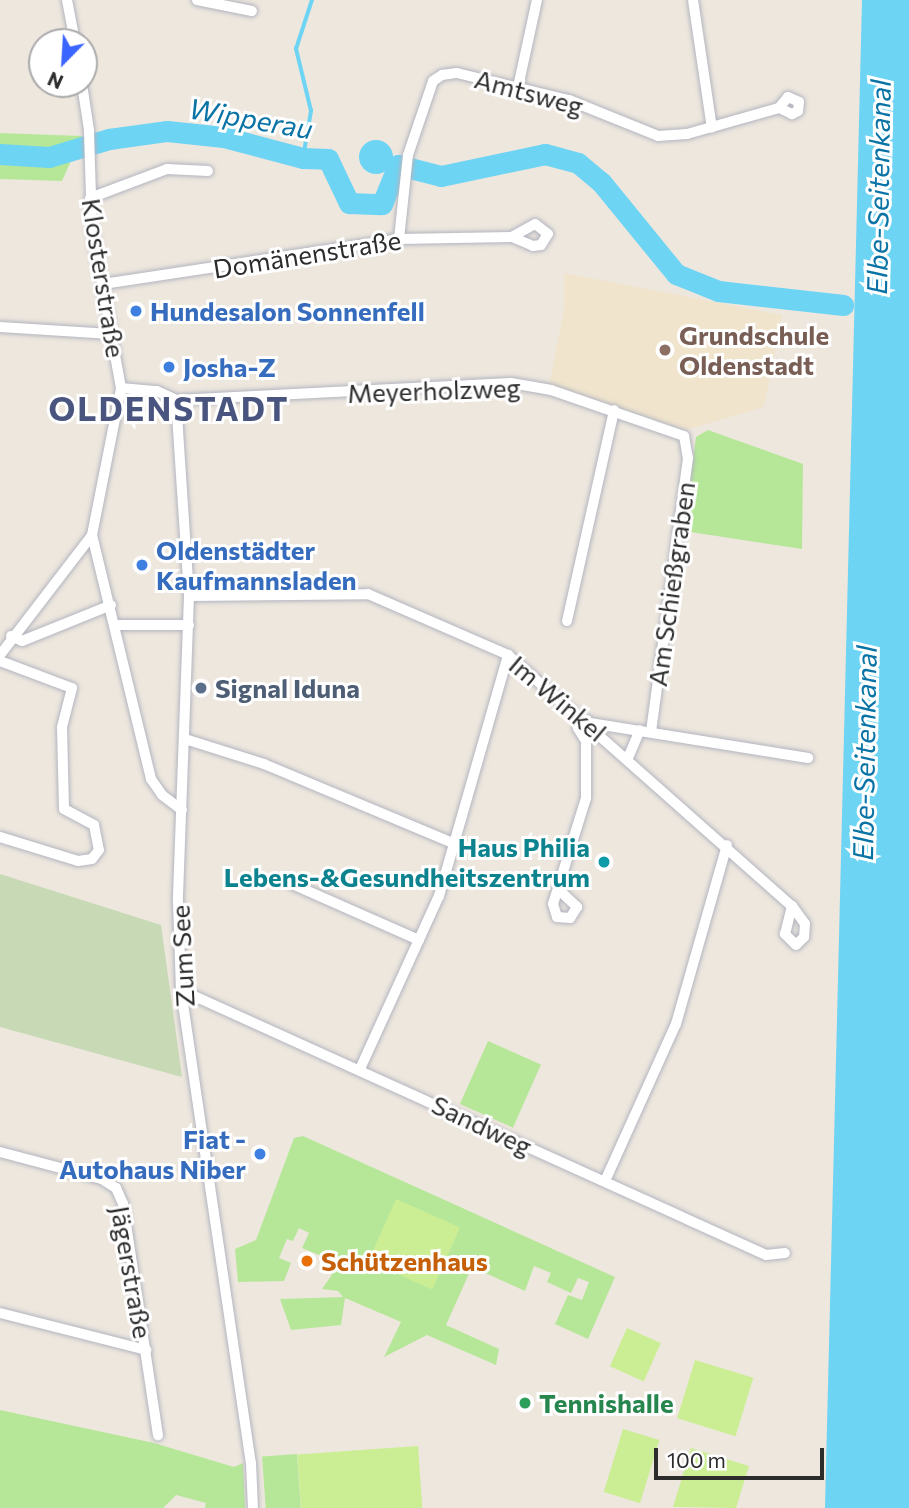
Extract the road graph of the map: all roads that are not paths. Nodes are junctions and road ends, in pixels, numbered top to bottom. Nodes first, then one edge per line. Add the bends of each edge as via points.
1 (67, 0) edge
2 (197, 0) edge
3 (537, 0) edge
4 (694, 0) edge
5 (252, 10) dead end
6 (72, 28) edge
7 (519, 88) junction
8 (84, 98) edge
9 (779, 108) dead end
10 (712, 128) junction
11 (208, 170) dead end
12 (90, 198) junction
13 (512, 237) dead end
14 (399, 239) junction
15 (103, 284) junction
16 (0, 327) edge
17 (111, 334) junction
18 (121, 388) junction
19 (176, 400) junction
20 (614, 410) junction
21 (684, 436) joint
22 (92, 535) junction
23 (189, 596) junction
24 (111, 605) junction
25 (567, 621) dead end
26 (115, 625) junction
27 (189, 625) junction
28 (11, 636) junction
29 (0, 655) edge
30 (508, 655) junction
31 (0, 661) edge
32 (588, 722) junction
33 (646, 731) junction
34 (185, 739) junction
35 (628, 758) junction
36 (808, 758) dead end
37 (182, 810) junction
38 (0, 837) edge
39 (453, 843) junction
40 (727, 845) junction
41 (292, 884) dead end
42 (559, 890) dead end
43 (792, 906) dead end
44 (419, 940) junction
45 (181, 990) junction
46 (360, 1069) junction
47 (0, 1152) edge
48 (605, 1181) junction
49 (785, 1253) dead end
50 (0, 1313) edge
51 (146, 1350) junction
52 (158, 1435) dead end
53 (253, 1508) edge

1 - 6 street
2 - 5 street
3 - 7 street
4 - 10 street
7 - 10 street, Amtsweg via 588,106 658,136
7 - 14 street, Amtsweg via 457,73 433,81 408,155
8 - 12 street, Klosterstraße
9 - 10 street, Amtsweg
11 - 12 street via 167,169
12 - 15 street, Klosterstraße
13 - 14 street, Domänenstraße
14 - 15 street, Domänenstraße
15 - 17 street, Klosterstraße
16 - 17 street
17 - 18 street, Klosterstraße
18 - 19 street via 157,391
18 - 22 street
19 - 20 street, Meyerholzweg via 511,383
19 - 23 street, Zum See
20 - 21 street, Meyerholzweg
20 - 25 street
21 - 33 street, Am Schießgraben via 688,458
22 - 24 street
22 - 28 street
23 - 27 street, Zum See
23 - 30 street, Im Winkel via 368,594
24 - 26 street
24 - 28 street via 22,641
26 - 27 street
26 - 37 street via 151,779 162,795
27 - 34 street, Zum See
28 - 29 street
30 - 32 street, Im Winkel
30 - 39 street
31 - 38 street via 72,688 62,727 64,809 94,825 99,850 92,859 78,861
32 - 33 street
32 - 35 street, Im Winkel
32 - 42 street via 578,728 586,741 586,798
33 - 35 street, Am Schießgraben
33 - 36 street
34 - 37 street, Zum See
34 - 39 street via 264,764
35 - 40 street, Im Winkel
37 - 45 street, Zum See
39 - 44 street via 439,897
40 - 43 street, Im Winkel
40 - 48 street via 676,1024
41 - 44 street
44 - 46 street
45 - 46 street, Sandweg
45 - 53 street, Zum See via 251,1463
46 - 48 street, Sandweg
47 - 51 street, Jägerstraße via 116,1188 123,1204
48 - 49 street, Sandweg via 766,1255
50 - 51 street
51 - 52 street, Jägerstraße

